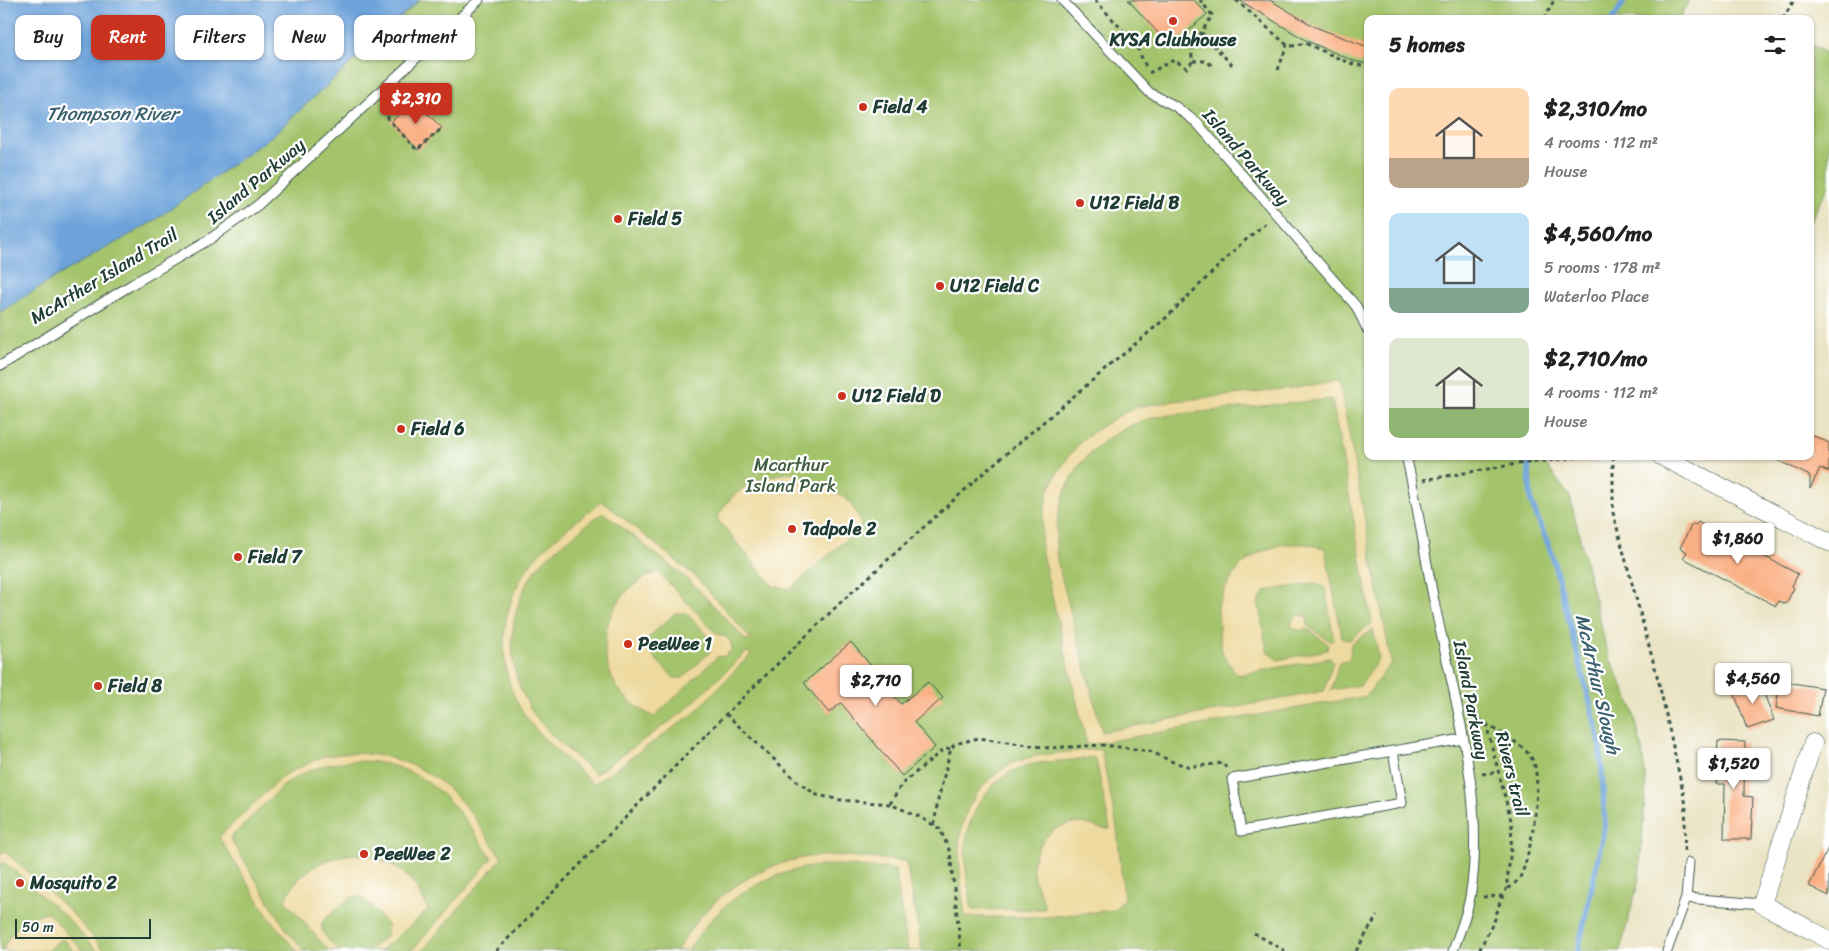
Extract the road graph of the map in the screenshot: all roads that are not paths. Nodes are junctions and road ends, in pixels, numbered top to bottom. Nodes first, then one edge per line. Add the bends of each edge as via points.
1 (480, 0) edge
2 (1062, 0) edge
3 (1364, 322) edge
4 (0, 366) edge
5 (1407, 460) edge
6 (1669, 460) edge
7 (1829, 542) edge
8 (1463, 739) junction
9 (1813, 743) dead end
10 (1393, 751) junction
11 (1689, 863) dead end
12 (1686, 898) junction
13 (1762, 904) junction
14 (1829, 940) edge
15 (1453, 951) edge
16 (1667, 951) edge

1 - 4 lane, Island Parkway via 258,204 210,240
2 - 3 lane, Island Parkway via 1150,93 1197,123 1356,306
5 - 8 lane, Island Parkway
6 - 7 street
8 - 10 lane
8 - 15 lane, Island Parkway via 1473,814 1473,875 1470,898
9 - 13 street
10 - 10 lane via 1402,802 1241,831 1232,779
11 - 12 lane
12 - 13 lane
12 - 16 lane
13 - 14 street

